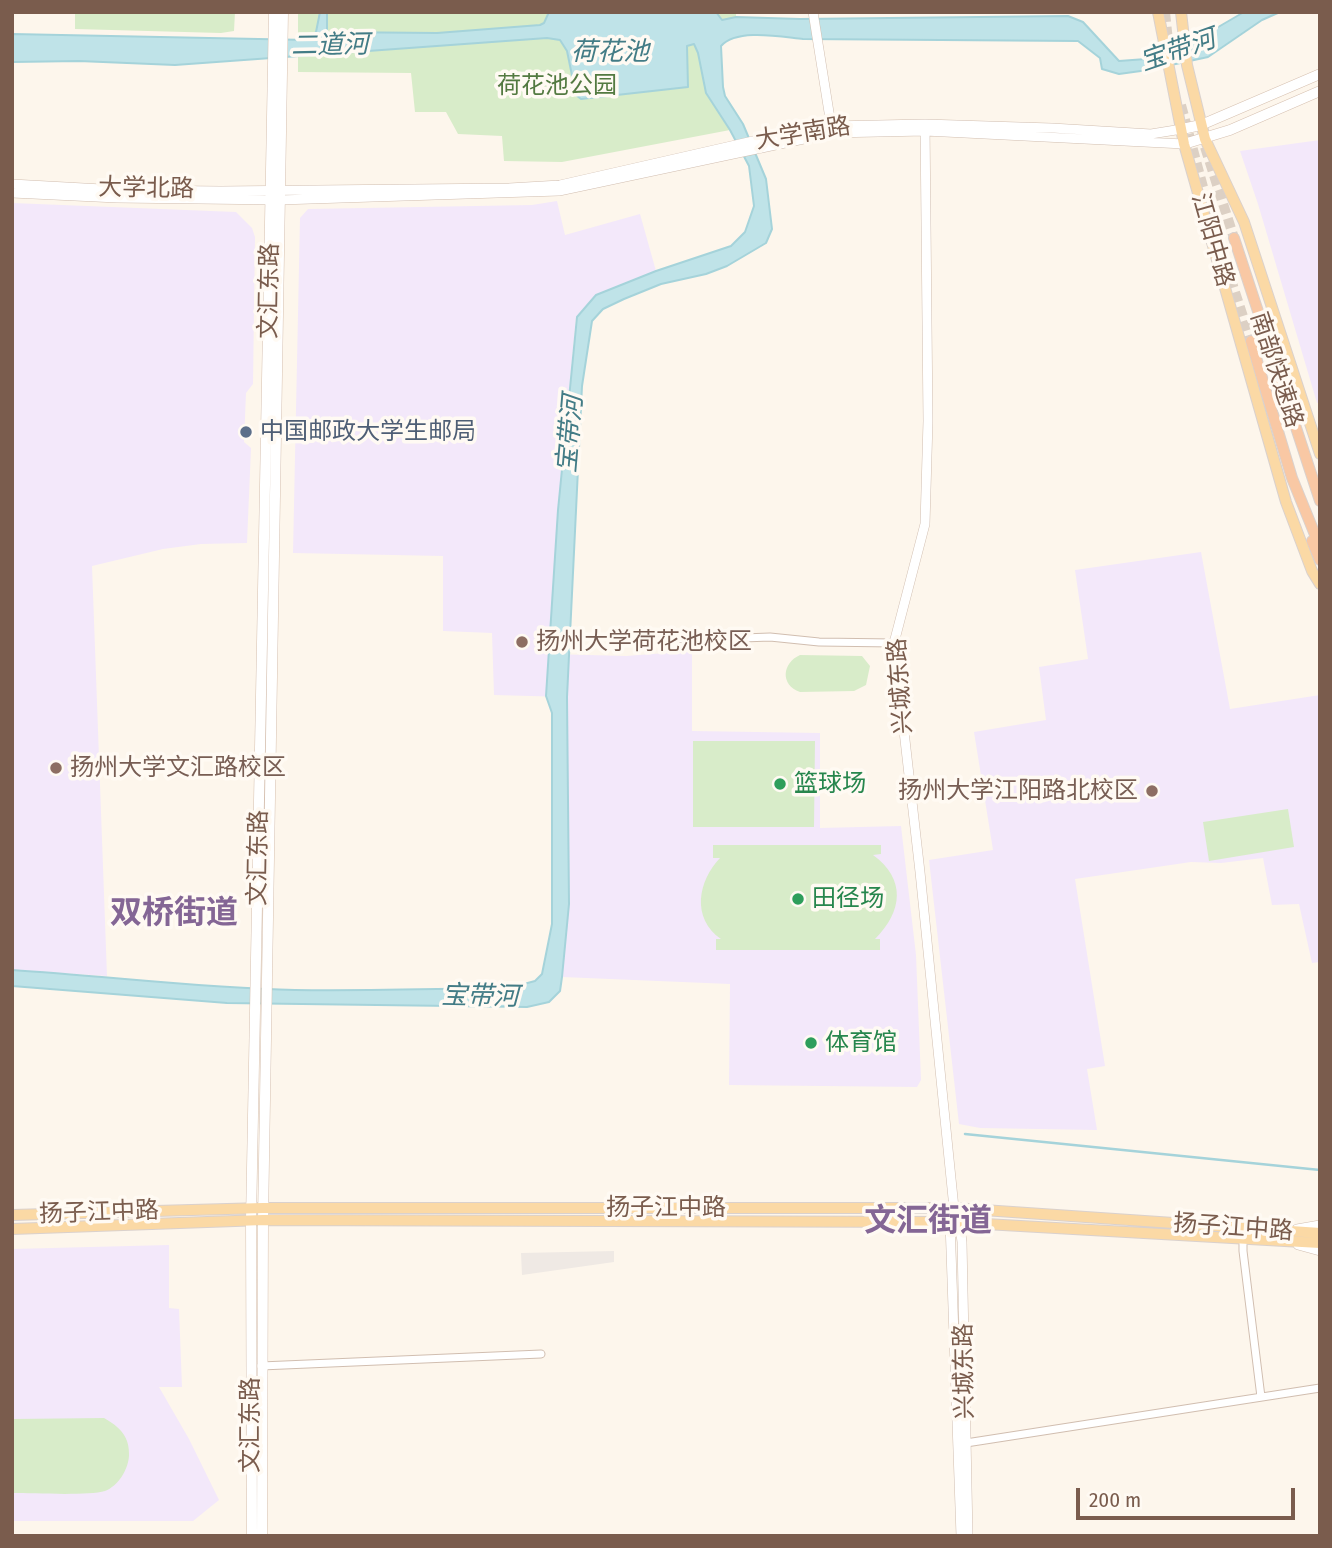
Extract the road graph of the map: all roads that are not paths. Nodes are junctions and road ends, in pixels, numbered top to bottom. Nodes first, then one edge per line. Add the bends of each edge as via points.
1 (274, 12) edge
2 (284, 12) edge
3 (1158, 12) edge
4 (813, 13) edge
5 (1181, 13) edge
6 (278, 34) junction
7 (1320, 74) edge
8 (1320, 91) edge
9 (1201, 125) junction
10 (925, 128) junction
11 (1182, 129) junction
12 (832, 130) junction
13 (1205, 139) junction
14 (1184, 144) junction
15 (12, 184) edge
16 (12, 193) edge
17 (275, 195) junction
18 (1234, 238) tunnel mouth
19 (1251, 341) tunnel mouth
20 (1270, 351) junction
21 (1320, 454) edge
22 (1292, 478) junction
23 (1320, 484) edge
24 (1320, 501) edge
25 (1320, 547) edge
26 (1320, 560) edge
27 (1320, 584) edge
28 (647, 642) dead end
29 (894, 643) junction
30 (954, 1208) junction
31 (257, 1214) junction
32 (12, 1215) edge
33 (956, 1222) junction
34 (1320, 1225) edge
35 (12, 1229) edge
36 (1243, 1233) junction
37 (1320, 1233) edge
38 (1279, 1236) junction
39 (1320, 1243) edge
40 (1320, 1251) edge
41 (541, 1354) dead end
42 (261, 1366) junction
43 (1320, 1388) edge
44 (1261, 1396) junction
45 (966, 1443) junction
46 (252, 1536) edge
47 (262, 1536) edge
48 (961, 1536) edge
49 (968, 1536) edge

1 - 6 main road, 文汇东路
2 - 6 main road, 文汇东路
3 - 11 main road, 江阳中路
4 - 12 street
5 - 9 main road, 江阳中路
6 - 17 main road, 文汇东路
7 - 9 main road, 大学南路
8 - 13 main road, 大学南路
9 - 11 main road, 大学南路
9 - 13 main road, 江阳中路
10 - 11 street, 大学南路 via 1151,134
10 - 12 street, 大学南路
10 - 14 street, 大学南路
10 - 29 street, 兴城东路 via 925,524
11 - 14 main road, 江阳中路
12 - 17 street, 大学南路 via 559,191
13 - 14 main road, 大学南路
13 - 21 main road, 江阳中路 via 1244,222
14 - 27 main road, 江阳中路 via 1286,502
15 - 17 street, 大学北路
16 - 17 street, 大学北路 via 117,198
17 - 31 main road, 文汇东路
18 - 20 highway, 南部快速路
19 - 22 highway, 南部快速路
20 - 23 highway
20 - 24 highway, 南部快速路
22 - 25 highway, 南部快速路
22 - 26 highway via 1300,513
28 - 29 street via 770,637
29 - 30 street, 兴城东路
30 - 31 main road, 扬子江中路
30 - 33 street, 兴城东路
30 - 36 main road, 扬子江中路
31 - 32 main road, 扬子江中路
31 - 33 main road, 扬子江中路
31 - 35 main road, 扬子江中路
31 - 42 main road, 文汇东路
31 - 46 main road, 文汇东路
33 - 36 main road, 扬子江中路
33 - 45 street, 兴城东路
33 - 48 street, 兴城东路
34 - 38 street
36 - 38 main road, 扬子江中路
36 - 44 street
37 - 38 main road, 扬子江中路
38 - 39 main road, 扬子江中路
38 - 40 street
41 - 42 street
42 - 47 main road, 文汇东路
43 - 44 street
44 - 45 street
45 - 49 street, 兴城东路

